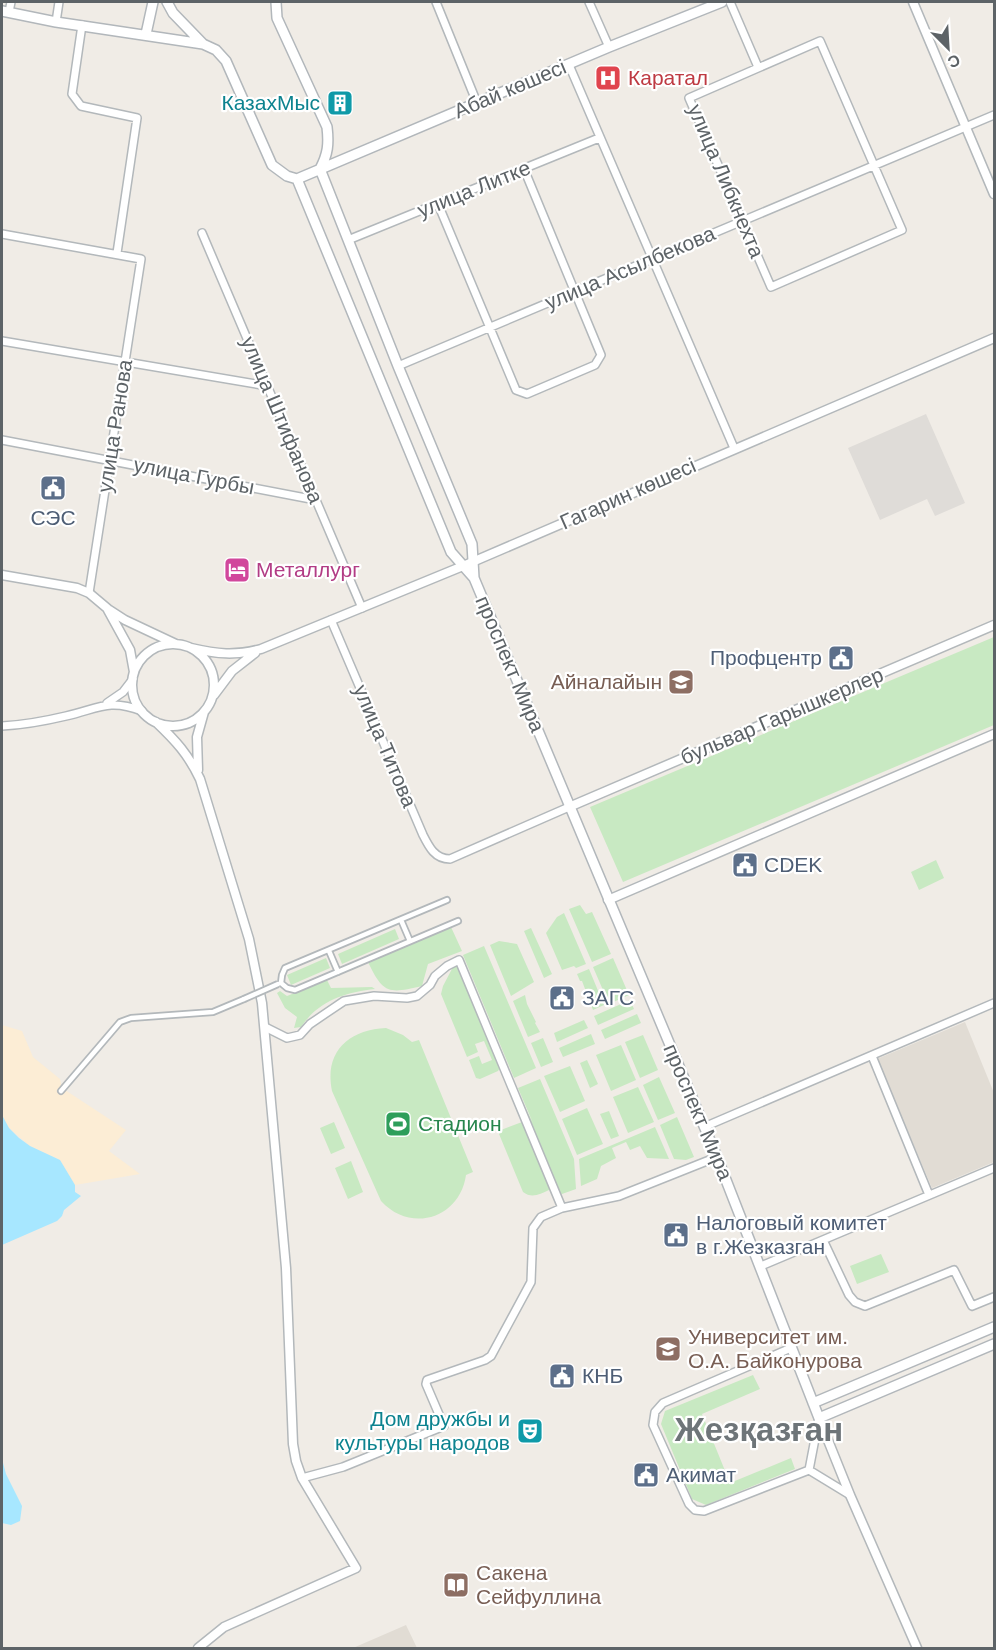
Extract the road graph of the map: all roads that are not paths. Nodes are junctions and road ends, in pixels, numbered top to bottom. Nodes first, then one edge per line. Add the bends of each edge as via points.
1 (11, 2) edge
2 (59, 2) edge
3 (153, 2) edge
4 (167, 2) edge
5 (276, 2) edge
6 (436, 2) edge
7 (588, 2) edge
8 (722, 2) edge
9 (730, 2) edge
10 (913, 2) edge
11 (5, 12) edge
12 (56, 22) junction
13 (82, 25) junction
14 (146, 34) junction
15 (203, 44) junction
16 (609, 47) junction
17 (569, 65) junction
18 (758, 67) junction
19 (477, 103) junction
20 (994, 115) edge
21 (966, 127) junction
22 (599, 138) junction
23 (874, 165) junction
24 (320, 169) junction
25 (524, 169) junction
26 (297, 179) junction
27 (994, 194) edge
28 (438, 204) junction
29 (742, 220) junction
30 (202, 233) dead end
31 (2, 234) edge
32 (348, 240) junction
33 (117, 253) junction
34 (652, 259) junction
35 (575, 291) junction
36 (490, 327) junction
37 (994, 338) edge
38 (2, 340) edge
39 (126, 362) junction
40 (398, 366) junction
41 (268, 386) junction
42 (2, 440) edge
43 (734, 448) junction
44 (111, 460) junction
45 (316, 500) junction
46 (473, 561) junction
47 (463, 566) junction
48 (2, 575) edge
49 (474, 578) junction
50 (89, 593) junction
51 (362, 608) junction
52 (108, 609) junction
53 (331, 620) junction
54 (994, 625) edge
55 (178, 645) junction
56 (191, 648) junction
57 (261, 649) junction
58 (134, 676) junction
59 (212, 699) junction
60 (105, 704) junction
61 (142, 711) junction
62 (204, 712) junction
63 (156, 722) junction
64 (2, 726) edge
65 (994, 734) edge
66 (200, 780) junction
67 (569, 807) junction
68 (447, 900) dead end
69 (608, 900) junction
70 (401, 920) junction
71 (458, 921) dead end
72 (410, 941) junction
73 (328, 951) junction
74 (338, 972) junction
75 (280, 984) junction
76 (994, 1003) edge
77 (265, 1027) junction
78 (872, 1056) junction
79 (61, 1091) dead end
80 (704, 1127) junction
81 (717, 1157) junction
82 (994, 1168) edge
83 (929, 1196) junction
84 (562, 1208) junction
85 (823, 1240) junction
86 (761, 1266) junction
87 (994, 1297) edge
88 (994, 1327) edge
89 (994, 1344) edge
90 (791, 1348) junction
91 (813, 1403) junction
92 (819, 1418) junction
93 (809, 1470) junction
94 (302, 1478) junction
95 (850, 1495) junction
96 (198, 1648) edge
97 (918, 1648) edge

1 - 11 street
2 - 12 street
3 - 14 main road
4 - 15 main road
5 - 24 main road via 278,18 327,127 327,155
6 - 19 street
7 - 16 street
8 - 16 main road, Абай көшесі
9 - 18 street
10 - 21 street
11 - 12 main road
12 - 13 main road
13 - 14 main road
13 - 33 street via 72,94 81,106 137,118
14 - 15 main road
15 - 26 main road via 226,61 272,165
16 - 17 main road, Абай көшесі
17 - 19 main road, Абай көшесі
17 - 22 street
18 - 23 street, улица Либкнехта via 820,41
18 - 29 street, улица Либкнехта via 689,98
19 - 24 main road, Абай көшесі
20 - 21 street, улица Асылбекова
21 - 23 street, улица Асылбекова
21 - 27 street
22 - 25 street, улица Литке
22 - 34 street
23 - 29 street, улица Асылбекова
23 - 29 street, улица Либкнехта via 902,230 771,287
24 - 26 main road, Абай көшесі
24 - 32 main road, проспект Мира
25 - 28 street, улица Литке
25 - 35 street
26 - 47 main road, проспект Мира via 451,552
28 - 32 street, улица Литке
28 - 36 street
29 - 34 street, улица Асылбекова
30 - 41 street, улица Штифанова
31 - 33 street
32 - 40 main road, проспект Мира
33 - 39 street, улица Ранова via 141,259
34 - 35 street, улица Асылбекова
34 - 43 street
35 - 36 street, улица Асылбекова
35 - 36 street via 601,354 595,365 527,394 516,390
36 - 40 street, улица Асылбекова
37 - 43 street, Гагарин көшесі
38 - 39 street
39 - 41 street
39 - 44 street, улица Ранова
40 - 46 main road, проспект Мира via 472,544
41 - 45 street, улица Штифанова
42 - 44 street, улица Гурбы
43 - 46 street, Гагарин көшесі
44 - 45 street, улица Гурбы
44 - 50 street, улица Ранова
45 - 51 street, улица Штифанова
46 - 47 street, Гагарин көшесі
46 - 49 main road, проспект Мира
47 - 49 main road, проспект Мира
47 - 51 street, Гагарин көшесі
48 - 50 street
49 - 67 main road, проспект Мира
50 - 52 street
51 - 53 street, Гагарин көшесі
52 - 55 street
52 - 58 street via 130,650
53 - 57 street, Гагарин көшесі
53 - 67 street, улица Титова via 423,834 438,857 450,859
54 - 67 street, бульвар Гарышкерлер
55 - 56 street
55 - 58 street via 150,652
56 - 57 street via 241,654
56 - 59 street via 210,666
57 - 59 street via 232,671
58 - 60 street via 123,692
58 - 61 street via 134,694
59 - 62 street
60 - 61 street via 122,704
60 - 64 street via 67,716
61 - 63 street
62 - 63 street via 182,725
62 - 66 street via 197,737
63 - 66 street via 179,743
65 - 69 street
66 - 77 street via 249,939
67 - 69 main road, проспект Мира
68 - 70 street
69 - 80 main road, проспект Мира
70 - 72 street
70 - 73 street
71 - 72 street
72 - 74 street
73 - 74 street
73 - 75 street via 285,969
74 - 75 street via 295,990
75 - 79 street, bridge via 213,1012 120,1022
76 - 78 street
77 - 84 street via 287,1038 300,1035 344,1001 417,996 435,976 459,960
77 - 94 street via 286,1268 293,1444
78 - 80 street
78 - 83 street
80 - 81 main road, проспект Мира
81 - 84 street via 619,1196
81 - 86 main road, проспект Мира
82 - 83 street
83 - 85 street
84 - 94 street via 541,1217 533,1228 531,1282 491,1356 427,1380 444,1426 343,1467
85 - 86 street
85 - 87 street via 849,1295 865,1306 954,1270 972,1306
86 - 90 main road, проспект Мира
88 - 91 main road
89 - 92 main road
90 - 91 main road, проспект Мира
90 - 93 street via 663,1403 655,1413 653,1425 695,1510 704,1511
91 - 92 main road, проспект Мира
92 - 93 street
92 - 95 street, проспект Мира
93 - 95 street
94 - 96 street via 356,1568 224,1627
95 - 97 street, проспект Мира

